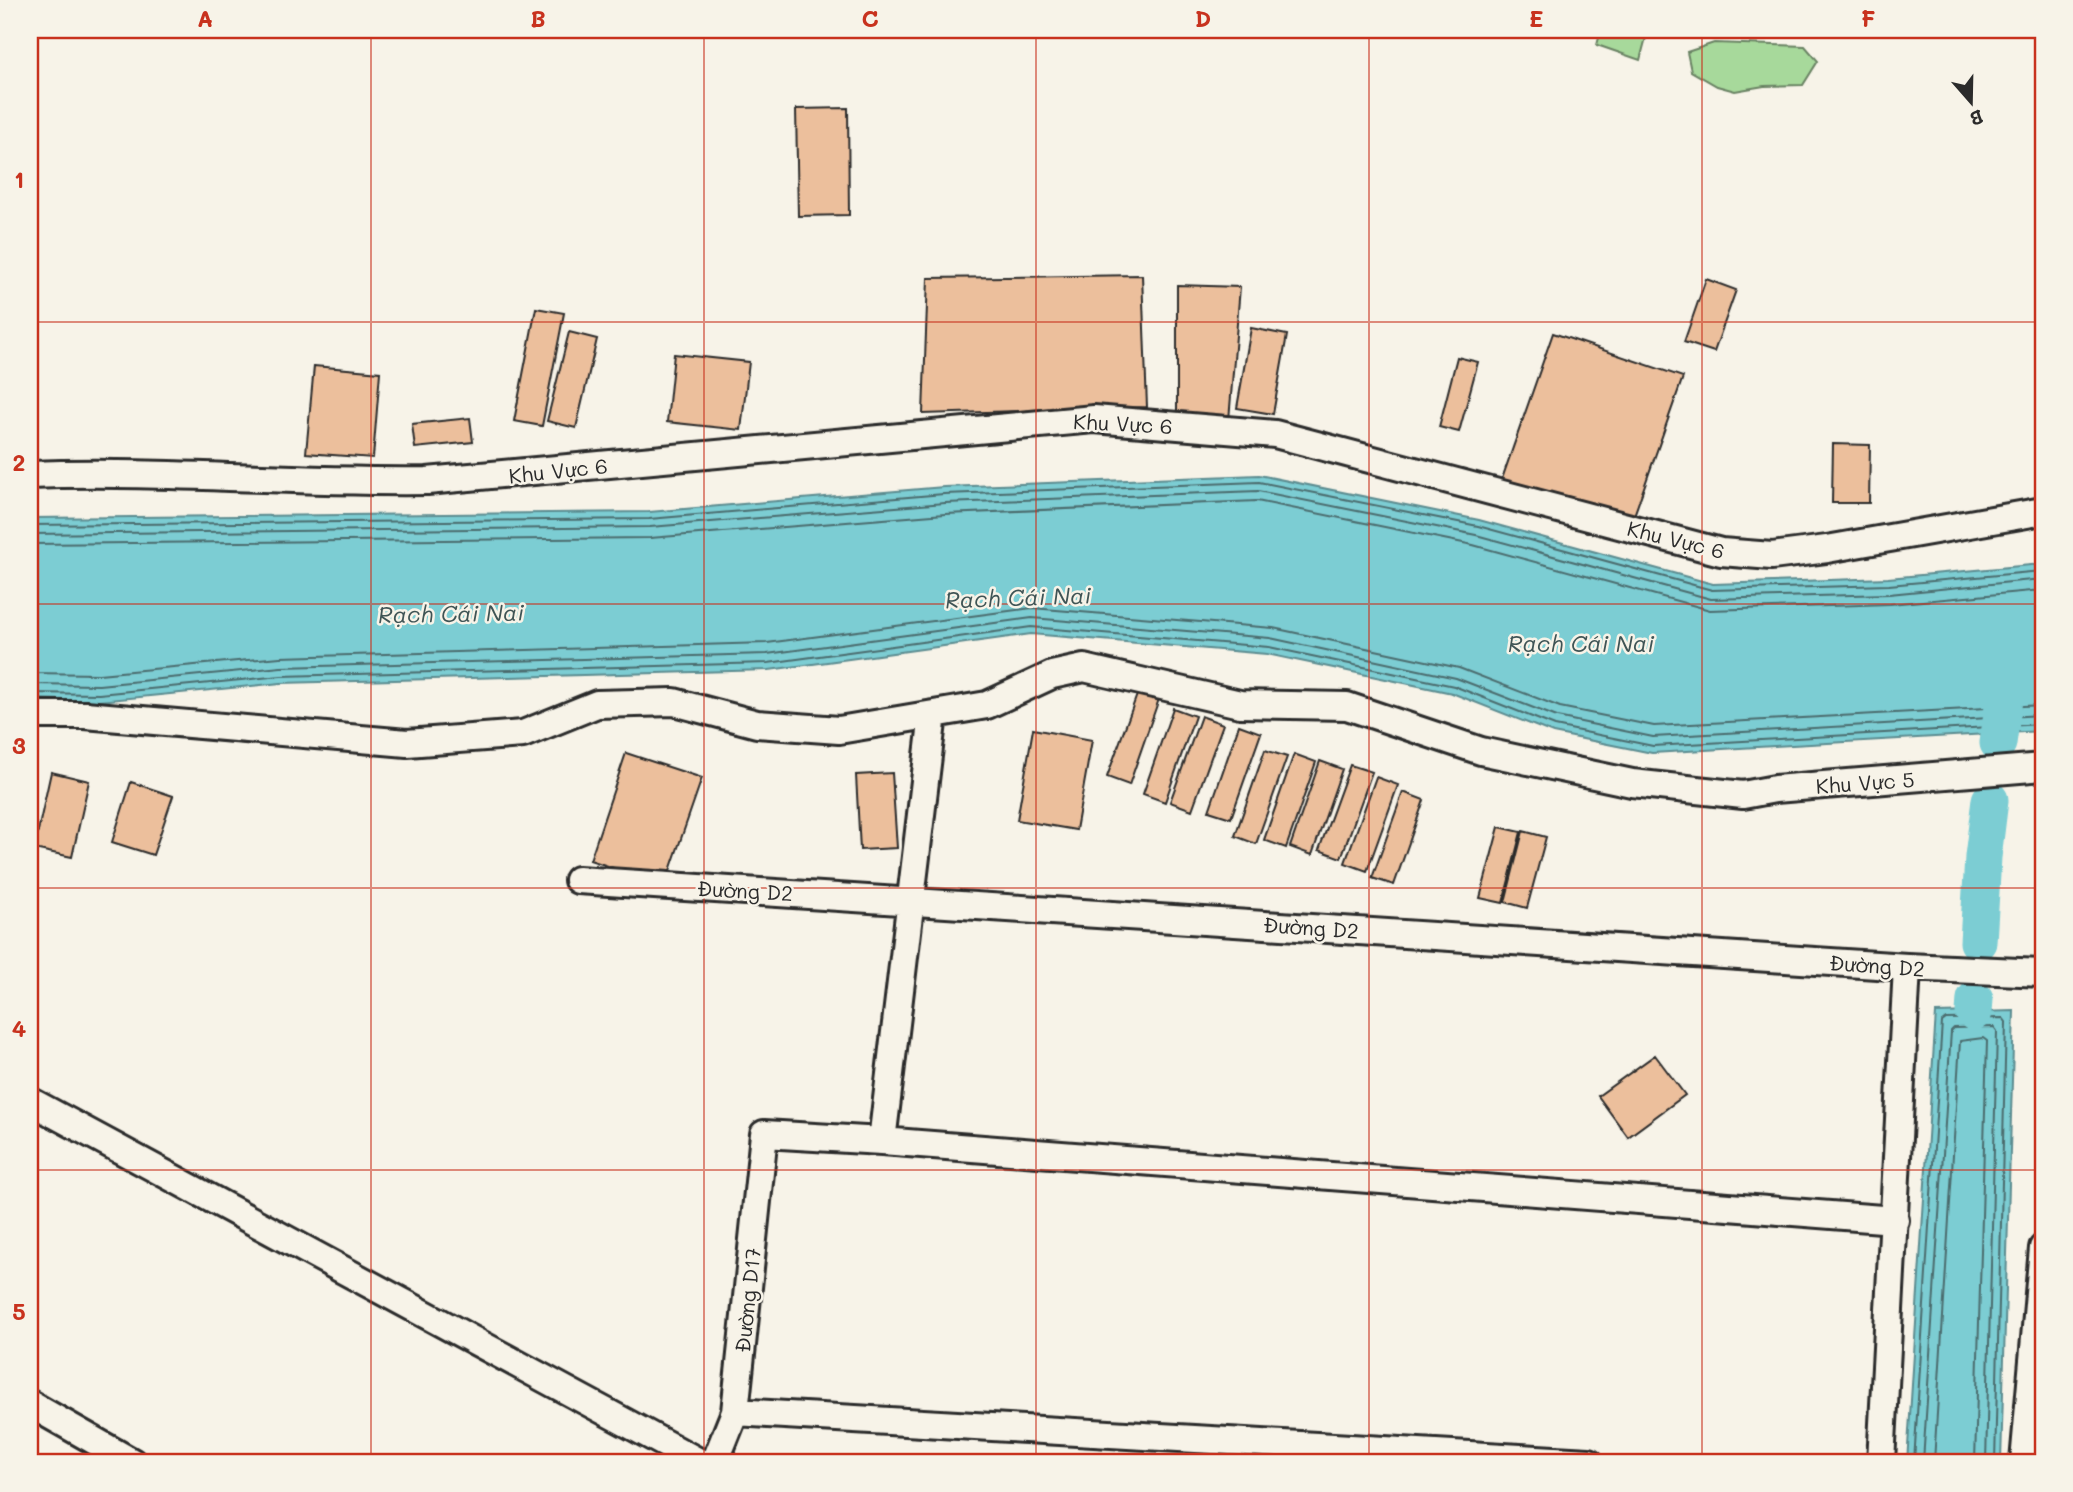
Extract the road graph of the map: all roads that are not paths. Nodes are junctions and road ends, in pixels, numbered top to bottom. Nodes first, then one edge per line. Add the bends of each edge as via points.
1 (30, 475) edge
2 (2043, 511) edge
3 (933, 714) junction
4 (30, 715) edge
5 (2043, 767) edge
6 (578, 880) dead end
7 (913, 900) junction
8 (1907, 967) junction
9 (2043, 973) edge
10 (30, 1101) edge
11 (882, 1141) junction
12 (1895, 1220) junction
13 (2043, 1248) edge
14 (30, 1404) edge
15 (735, 1412) junction
16 (132, 1462) edge
17 (699, 1462) edge
18 (715, 1462) edge
19 (1586, 1462) edge
20 (1881, 1462) edge
21 (2024, 1462) edge

1 - 2 street, Khu Vực 6 via 186,473 377,482 450,480 1094,419 1275,434 1721,552 1772,556 1827,549
3 - 4 street, Khu Vực 5 via 839,730 757,724 674,702 597,704 523,734 407,743 85,715
3 - 5 street, Khu Vực 5 via 987,705 1052,676 1084,668 1240,704 1348,706 1481,751 1632,783 1687,789 1743,794
3 - 7 street
6 - 7 street, Đường D2
7 - 8 street, Đường D2
7 - 11 street
8 - 9 street, Đường D2
8 - 12 street
10 - 17 street
11 - 12 street
11 - 15 street, Đường D17 via 764,1134
12 - 20 street
13 - 21 street
14 - 16 street
15 - 18 street, Đường D17
15 - 19 street

